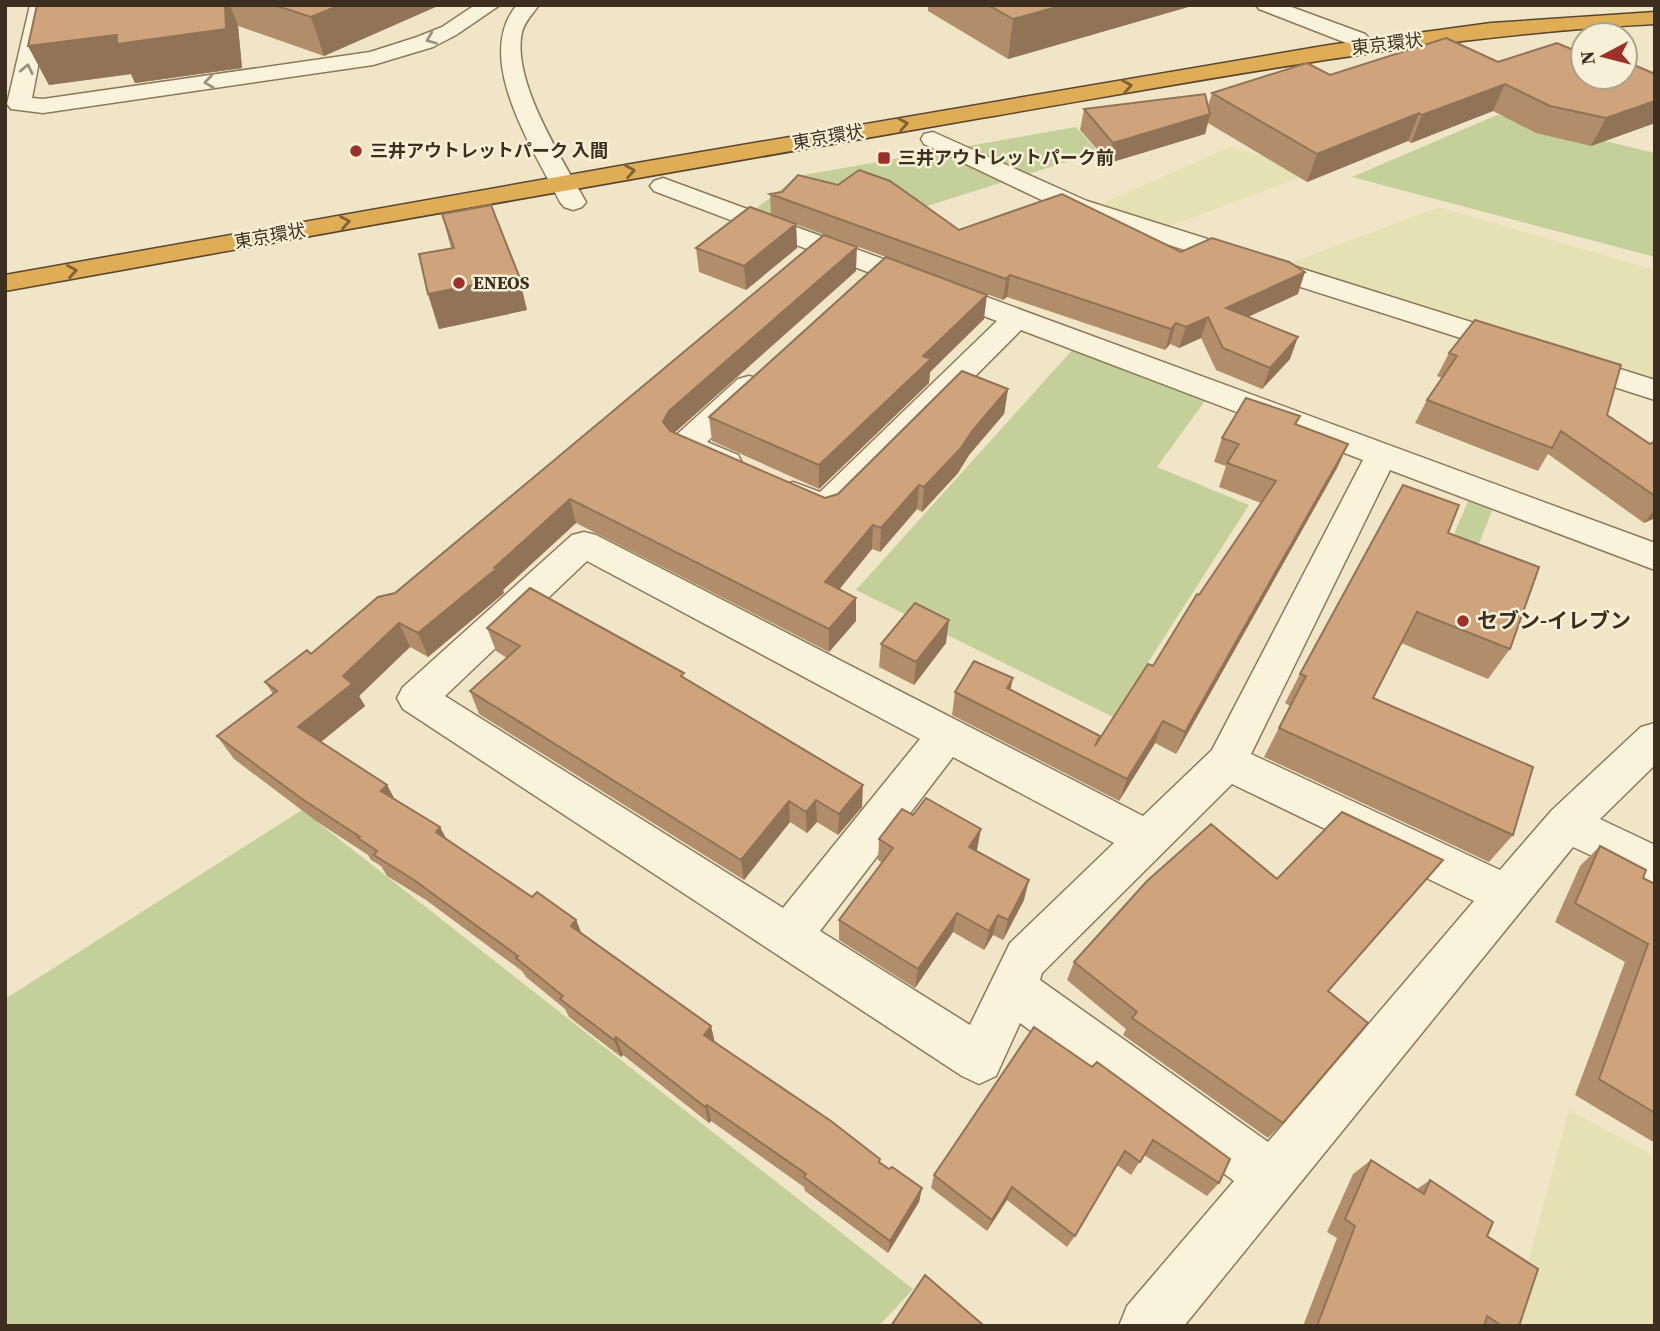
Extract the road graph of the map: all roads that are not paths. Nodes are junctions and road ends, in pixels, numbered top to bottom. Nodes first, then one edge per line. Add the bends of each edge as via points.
1 (40, 5) edge
2 (490, 5) edge
3 (529, 5) edge
4 (1266, 5) edge
5 (1655, 18) edge
6 (1569, 38) edge
7 (1365, 46) junction
8 (933, 139) junction
9 (663, 186) junction
10 (568, 192) junction
11 (5, 283) edge
12 (5, 303) edge
13 (1017, 318) junction
14 (767, 370) edge
15 (1655, 390) edge
16 (1381, 456) junction
17 (1655, 557) edge
18 (947, 735) junction
19 (1655, 739) edge
20 (1227, 762) junction
21 (1567, 823) junction
22 (1148, 840) junction
23 (1655, 866) edge
24 (1506, 895) junction
25 (788, 937) junction
26 (1012, 988) junction
27 (1271, 1177) junction
28 (1147, 1326) edge

2 -> 1 street via 425,42 373,58 43,106 19,104
3 - 10 street via 517,17 510,49 524,99
4 - 7 street
5 - 7 highway, 東京環状 via 1522,27
6 - 8 highway, 東京環状 via 1353,64
10 -> 7 highway, 東京環状
8 - 9 highway, 東京環状
8 - 15 street via 1078,207
9 - 10 highway, 東京環状
9 - 13 street via 810,254
11 -> 10 highway, 東京環状
10 - 12 highway, 東京環状
13 - 14 street via 824,508 685,445
13 - 16 street
16 - 17 street
16 - 20 street
18 - 22 street
18 - 25 street
18 - 25 street via 584,544 417,698
19 - 21 street
20 - 22 street
20 - 24 street
21 - 23 street
21 - 24 street
22 - 26 street via 1026,958
24 - 27 street
25 - 26 street via 979,1059
26 - 27 street
27 - 28 street

